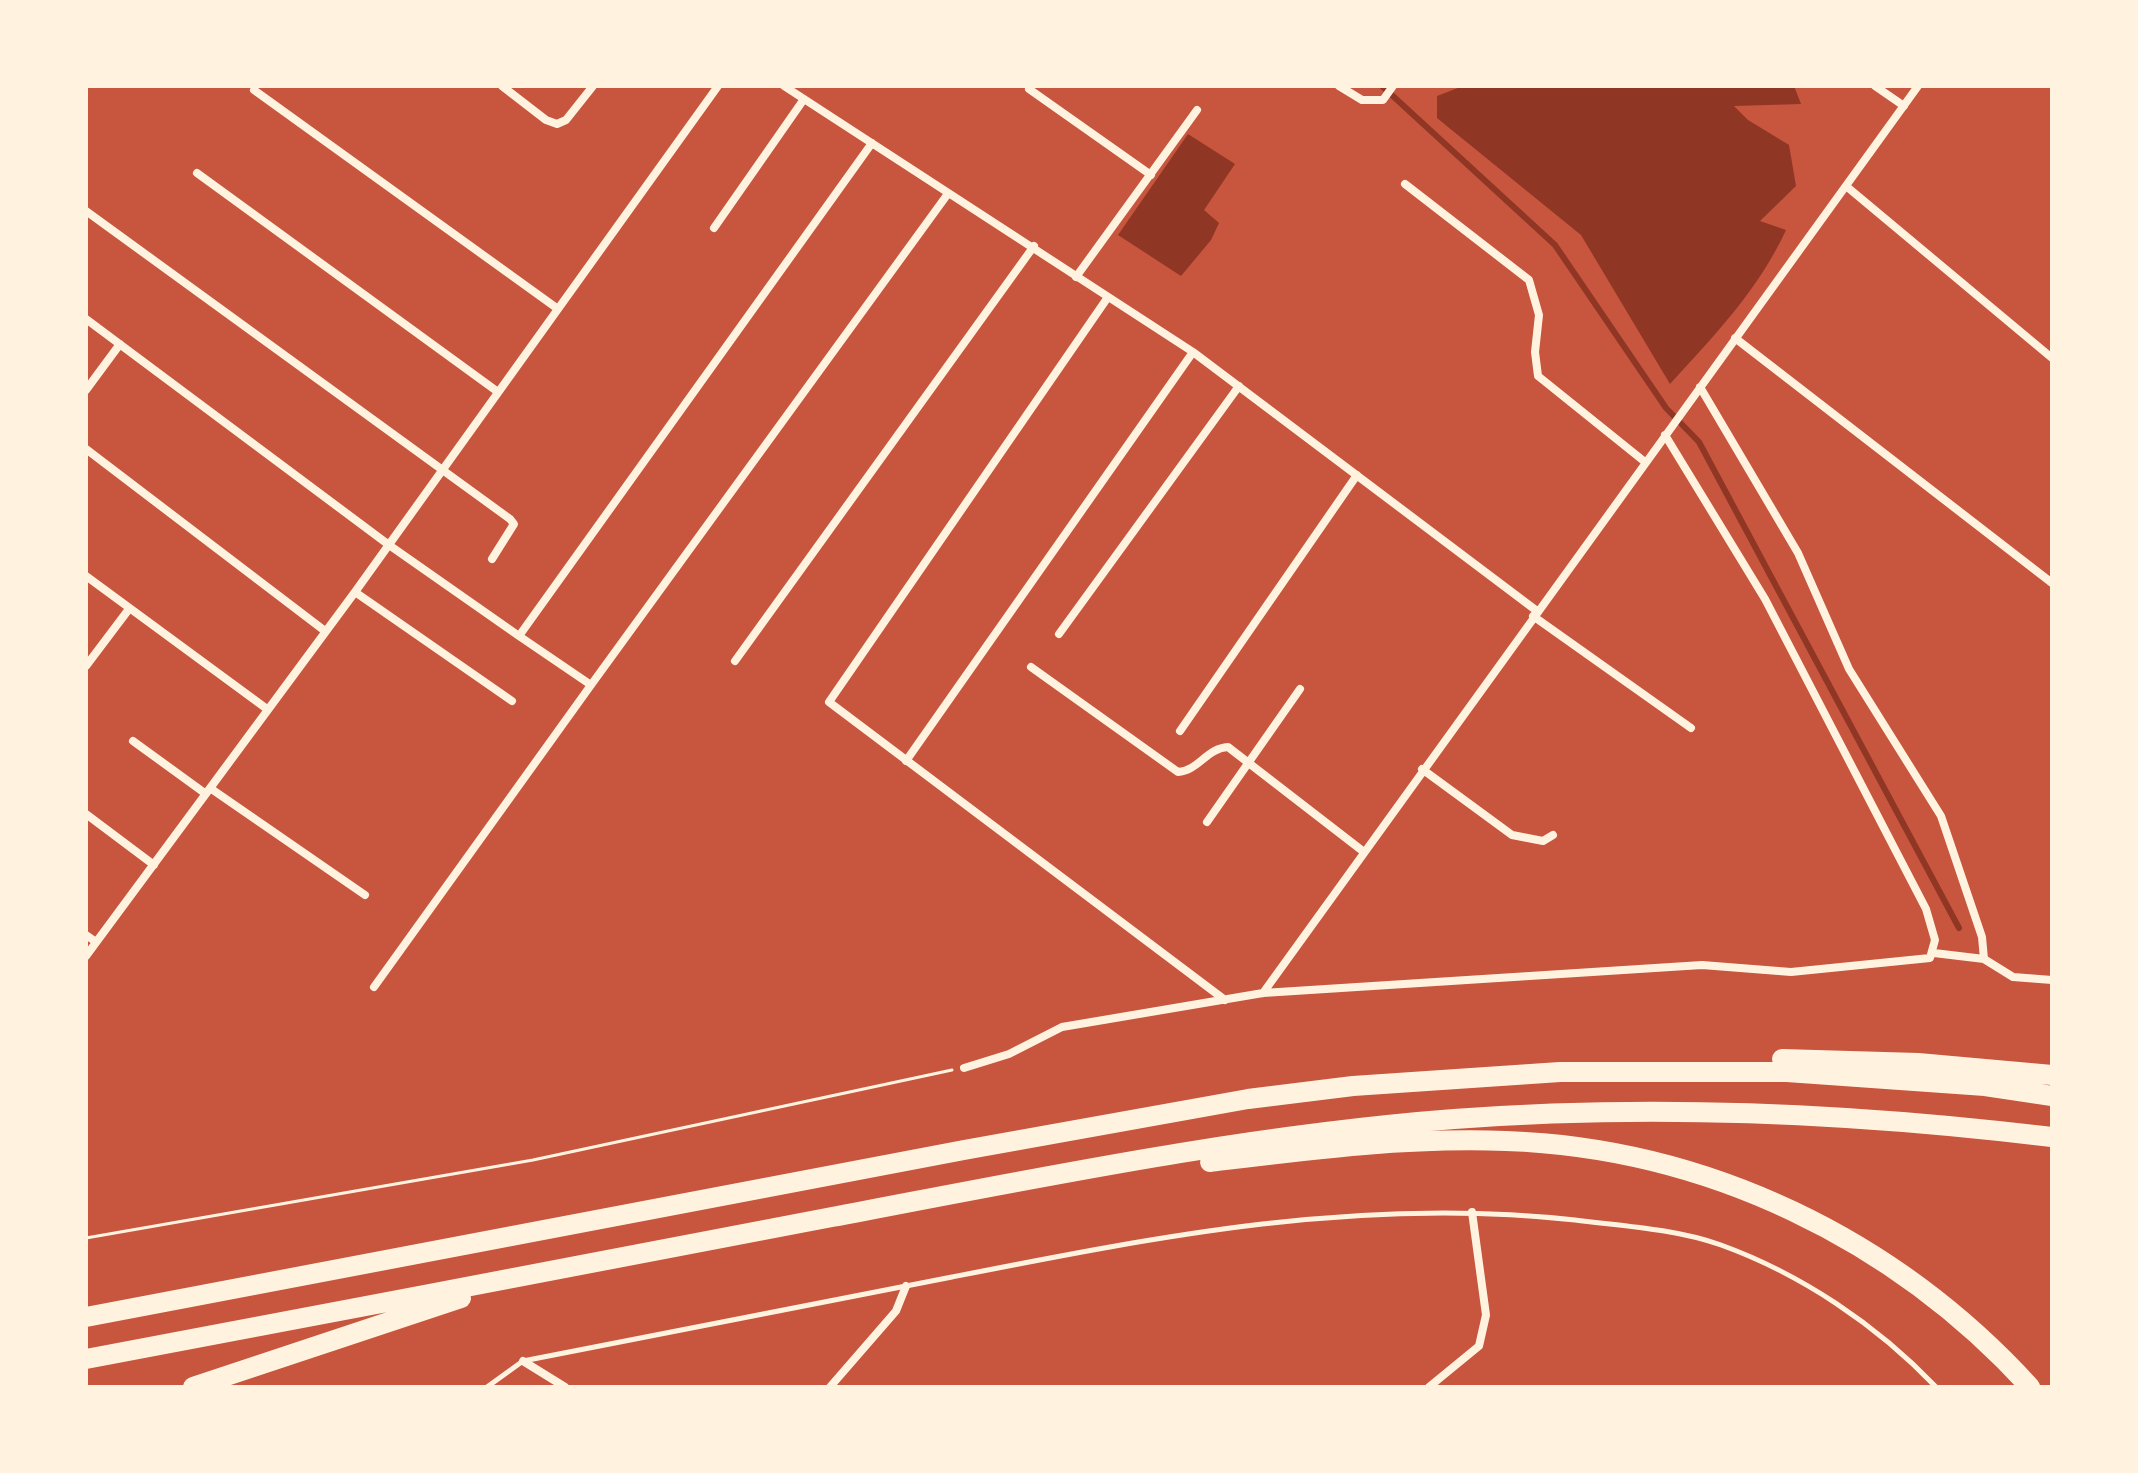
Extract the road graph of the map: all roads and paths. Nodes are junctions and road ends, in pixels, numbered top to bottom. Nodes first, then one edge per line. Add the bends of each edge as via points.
1 (502, 86) edge
2 (593, 86) edge
3 (718, 86) edge
4 (784, 86) edge
5 (1339, 86) edge
6 (1393, 86) edge
7 (1875, 86) edge
8 (1918, 86) edge
9 (1029, 89) dead end
10 (254, 90) dead end
11 (804, 99) junction
12 (1904, 106) junction
13 (1197, 110) dead end
14 (872, 143) junction
15 (197, 173) dead end
16 (1151, 175) junction
17 (1405, 184) dead end
18 (1846, 186) junction
19 (947, 195) junction
20 (86, 211) edge
21 (714, 228) dead end
22 (1034, 246) junction
23 (1076, 277) junction
24 (1108, 297) junction
25 (558, 309) junction
26 (86, 319) edge
27 (1735, 338) junction
28 (120, 344) junction
29 (1193, 352) junction
30 (2052, 358) edge
31 (1239, 386) junction
32 (1700, 387) junction
33 (86, 390) edge
34 (498, 392) junction
35 (1665, 435) junction
36 (86, 449) edge
37 (1645, 462) junction
38 (443, 469) junction
39 (1357, 475) junction
40 (389, 545) junction
41 (492, 559) dead end
42 (86, 576) edge
43 (2050, 579) edge
44 (355, 592) junction
45 (129, 609) junction
46 (1535, 614) junction
47 (325, 631) junction
48 (1059, 634) dead end
49 (519, 636) junction
50 (735, 661) dead end
51 (86, 666) edge
52 (1031, 667) dead end
53 (591, 685) junction
54 (1300, 689) dead end
55 (512, 701) dead end
56 (267, 709) junction
57 (1691, 728) dead end
58 (1180, 731) dead end
59 (133, 741) dead end
60 (906, 761) junction
61 (1249, 762) junction
62 (1422, 769) junction
63 (208, 791) junction
64 (86, 814) edge
65 (1207, 822) dead end
66 (1553, 835) dead end
67 (1364, 852) junction
68 (154, 865) junction
69 (365, 895) dead end
70 (86, 935) edge
71 (96, 942) junction
72 (1934, 953) junction
73 (86, 956) edge
74 (1984, 959) junction
75 (2052, 980) edge
76 (374, 987) dead end
77 (1263, 993) junction
78 (1225, 1000) junction
79 (964, 1068) joint
80 (2052, 1075) edge
81 (1456, 1078) junction
82 (2052, 1096) edge
83 (2052, 1137) edge
84 (972, 1190) junction
85 (1472, 1212) junction
86 (86, 1238) edge
87 (549, 1270) junction
88 (906, 1286) junction
89 (86, 1317) edge
90 (86, 1359) edge
91 (523, 1361) junction
92 (193, 1387) edge
93 (487, 1387) edge
94 (565, 1387) edge
95 (830, 1387) edge
96 (1429, 1387) edge
97 (1936, 1387) edge
98 (2030, 1387) edge

1 - 2 street via 557,124
3 - 25 street
4 - 11 street
5 - 6 street via 1362,100 1383,100
7 - 12 street
8 - 12 street
9 - 16 street
10 - 25 street
11 - 14 street
11 - 21 street
12 - 18 street
13 - 16 street
14 - 19 street
14 - 49 street
15 - 34 street
16 - 23 street
17 - 37 street via 1529,280 1539,315 1538,376
18 - 27 street
18 - 30 street
19 - 22 street
19 - 53 street
20 - 38 street
22 - 23 street
22 - 50 street
23 - 24 street
24 - 29 street
24 - 60 street via 829,702
25 - 34 street
26 - 28 street
27 - 32 street
27 - 43 street
28 - 33 street
28 - 40 street
29 - 31 street
29 - 60 street
31 - 39 street
31 - 48 street
32 - 35 street
32 - 74 street via 1798,553 1849,669 1941,816 1978,923
34 - 38 street
35 - 37 street
35 - 72 street via 1765,599 1926,909
36 - 47 street
37 - 46 street
38 - 40 street
38 - 41 street via 514,524
39 - 46 street
39 - 58 street
40 - 44 street
40 - 49 street
42 - 45 street
44 - 47 street
44 - 55 street
45 - 51 street
45 - 56 street
46 - 57 street
46 - 62 street
47 - 56 street
49 - 53 street
52 - 61 street via 1178,772 1188,771 1220,748 1228,747
53 - 76 street
54 - 61 street
56 - 63 street
59 - 63 street
60 - 78 street
61 - 65 street
61 - 67 street
62 - 66 street via 1512,835 1543,841
62 - 67 street
63 - 68 street
63 - 69 street
64 - 68 street
67 - 77 street
68 - 71 street
70 - 71 street
71 - 73 street
72 - 74 street
72 - 77 street via 1916,962 1791,972 1702,965
74 - 75 street via 2013,977
77 - 78 street
78 - 79 street via 1062,1027 1009,1054
79 - 86 path via 533,1160
80 - 81 highway via 1903,1062 1618,1058
81 - 82 highway via 1560,1072 1787,1072
81 - 89 highway via 1233,1102
83 - 84 highway via 1790,1115 1458,1119 1257,1141
84 - 87 highway
84 - 98 highway via 1359,1146 1479,1140 1598,1150 1726,1182 1849,1239 1952,1310
85 - 88 lane via 1308,1216 1155,1238
85 - 96 street via 1486,1315 1479,1346
85 - 97 lane via 1636,1227 1719,1244 1793,1276 1852,1314
87 - 90 highway
87 - 92 highway
88 - 91 lane
88 - 95 street via 896,1311
91 - 93 lane
91 - 94 street

